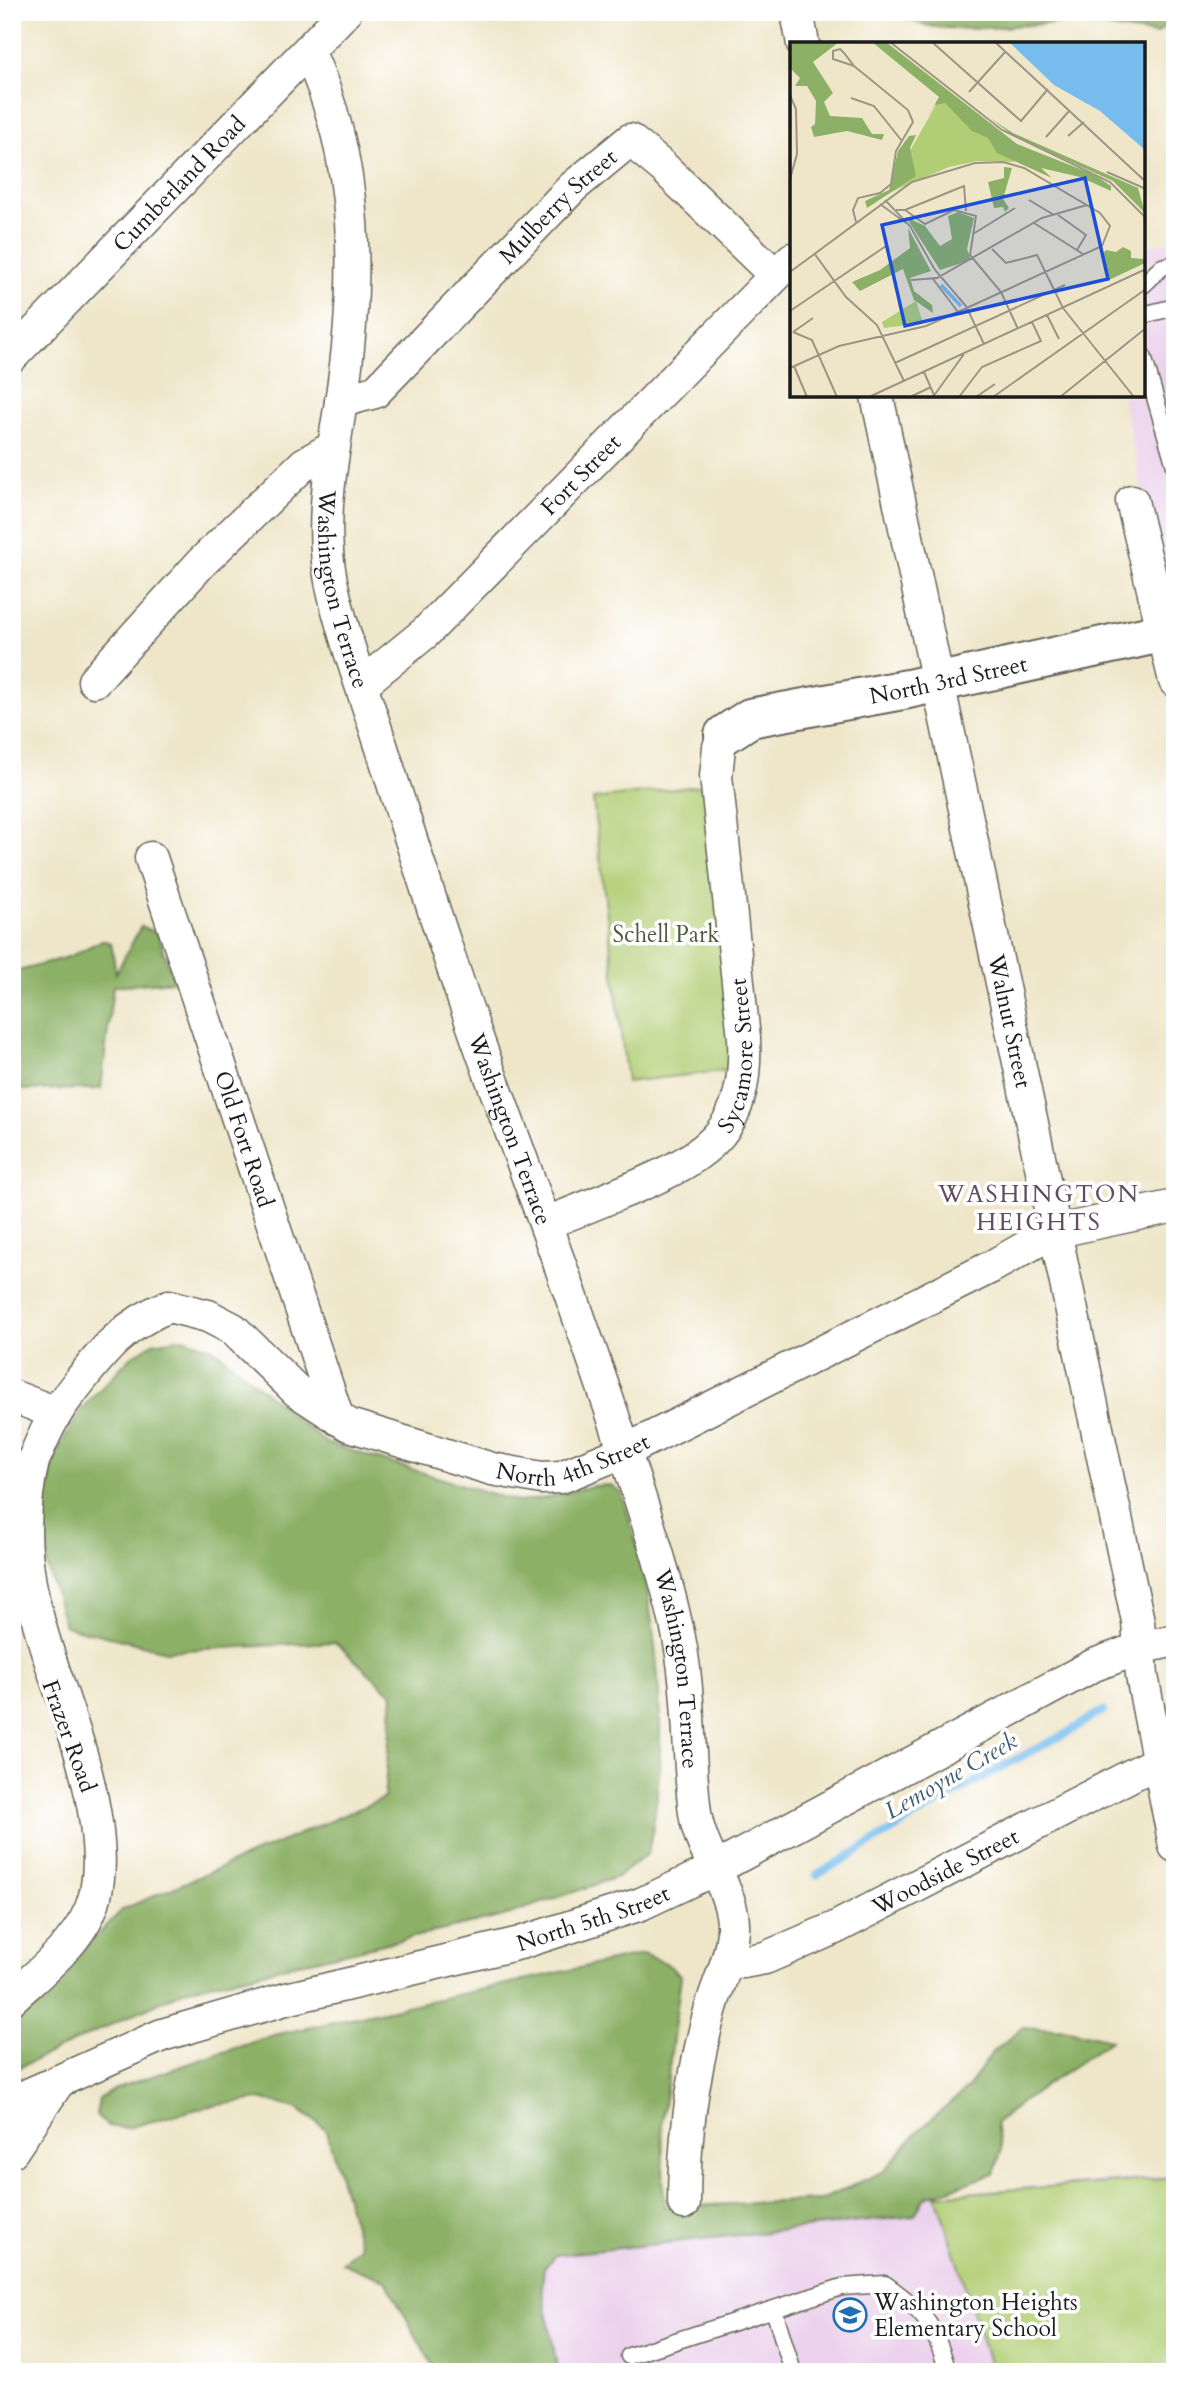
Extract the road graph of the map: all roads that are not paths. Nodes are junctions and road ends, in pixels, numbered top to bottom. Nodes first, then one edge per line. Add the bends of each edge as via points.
1 (345, 12) edge
2 (797, 12) edge
3 (803, 42) edge
4 (308, 51) junction
5 (1175, 264) edge
6 (783, 267) edge
7 (1145, 283) edge
8 (1175, 307) edge
9 (1145, 314) edge
10 (12, 356) edge
11 (1145, 363) edge
12 (877, 397) edge
13 (341, 401) junction
14 (334, 447) junction
15 (1175, 465) edge
16 (1132, 501) dead end
17 (1170, 631) edge
18 (94, 681) dead end
19 (937, 681) junction
20 (1175, 681) edge
21 (362, 684) junction
22 (724, 735) joint
23 (151, 858) dead end
24 (1175, 1206) edge
25 (546, 1223) junction
26 (1053, 1232) junction
27 (12, 1396) edge
28 (56, 1413) junction
29 (338, 1419) junction
30 (625, 1451) junction
31 (1175, 1640) edge
32 (1140, 1648) junction
33 (1157, 1762) junction
34 (1175, 1846) edge
35 (713, 1870) junction
36 (728, 1958) junction
37 (12, 1998) edge
38 (60, 2079) junction
39 (12, 2102) edge
40 (12, 2151) edge
41 (684, 2203) dead end
42 (774, 2310) junction
43 (628, 2356) dead end
44 (793, 2372) edge
45 (948, 2372) edge

1 - 4 street, Cumberland Road
2 - 3 street
4 - 10 street, Cumberland Road
4 - 13 street, Washington Terrace via 333,112 351,201 352,329
5 - 7 lane via 1162,267
6 - 13 street, Mulberry Street via 630,140 573,187 375,392
6 - 21 street, Fort Street via 425,633
8 - 9 lane
11 - 15 lane
12 - 19 street, Walnut Street
13 - 14 street, Washington Terrace
14 - 18 street via 304,464 212,553
14 - 21 street, Washington Terrace via 328,495 331,579
16 - 17 street
17 - 19 street, North 3rd Street
17 - 20 street
19 - 22 street, North 3rd Street via 750,718
19 - 26 street, Walnut Street
21 - 25 street, Washington Terrace via 494,1086
22 - 25 street, Sycamore Street via 716,776 744,1038 746,1072 739,1102 726,1128 705,1151 681,1167
23 - 29 street, Old Fort Road
24 - 26 street, North 4th Street
25 - 30 street, Washington Terrace
26 - 30 street, North 4th Street
26 - 32 street, Walnut Street via 1138,1621
27 - 28 street
28 - 29 street, North 4th Street via 104,1349 127,1328 169,1306 179,1306 233,1329 296,1391
28 - 37 street, Frazer Road via 28,1475 19,1509 15,1563 39,1653 92,1797 99,1878 80,1928
29 - 30 street, North 4th Street via 492,1469 542,1478 587,1469
30 - 35 street, Washington Terrace via 662,1564 678,1631 695,1815
31 - 32 street, North 5th Street
32 - 33 street
32 - 35 street, North 5th Street via 1094,1665
33 - 34 street
33 - 36 street, Woodside Street via 835,1928 765,1958 743,1962
35 - 36 street, Washington Terrace via 732,1912
35 - 38 street, North 5th Street via 641,1904 520,1943 286,1999 162,2035
36 - 41 street, Washington Terrace via 707,2020 687,2112
38 - 39 street, North 5th Street
38 - 40 street
42 - 43 lane
42 - 44 lane
42 - 45 lane via 842,2287 885,2284 920,2309 940,2344

